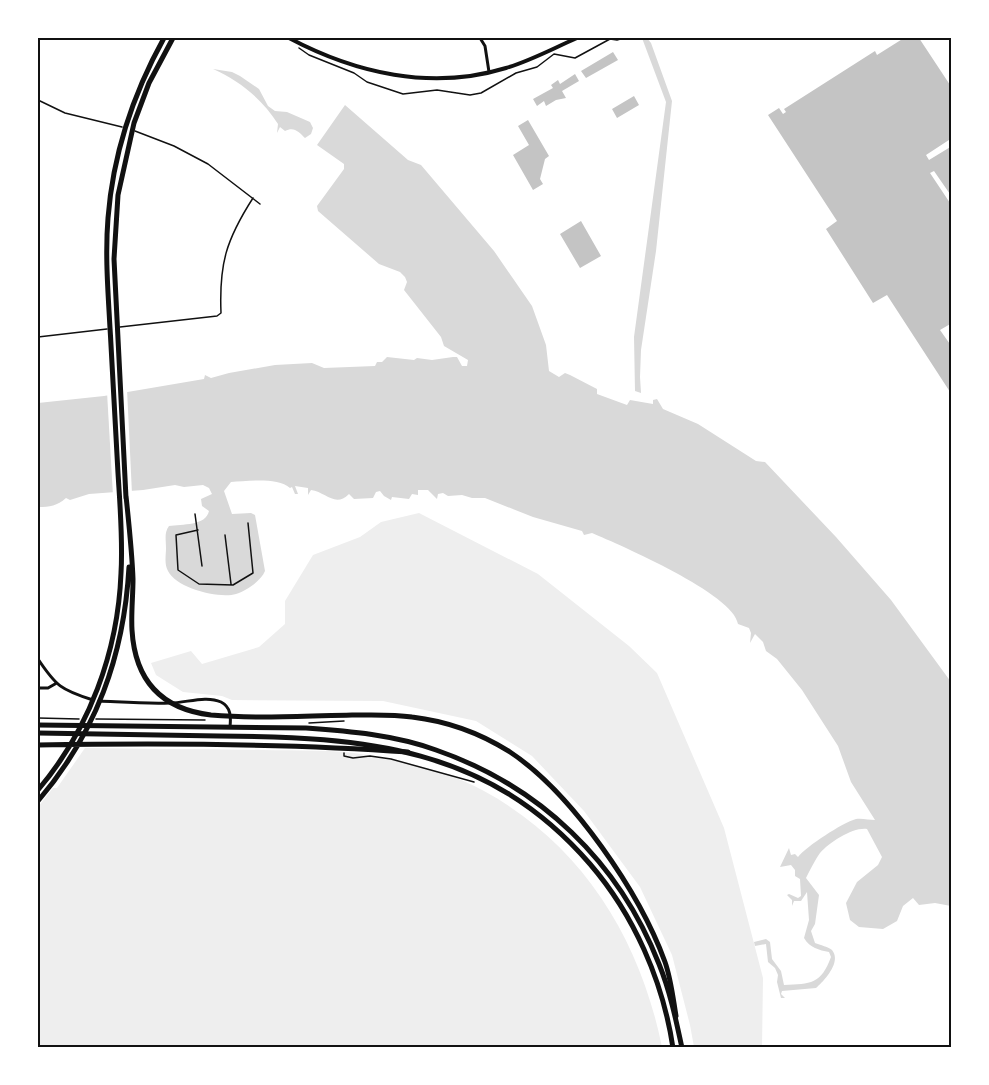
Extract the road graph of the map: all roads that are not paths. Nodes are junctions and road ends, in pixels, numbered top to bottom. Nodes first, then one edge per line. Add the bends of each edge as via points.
1 (164, 38) edge
2 (173, 38) edge
3 (289, 38) edge
4 (480, 38) edge
5 (577, 38) edge
6 (489, 72) junction
7 (38, 100) edge
8 (253, 198) junction
9 (260, 204) dead end
10 (38, 337) edge
11 (126, 496) junction
12 (38, 659) edge
13 (55, 684) junction
14 (38, 688) edge
15 (38, 724) edge
16 (231, 727) junction
17 (38, 733) edge
18 (38, 745) edge
19 (408, 752) junction
20 (38, 787) edge
21 (38, 801) edge
22 (676, 1016) junction
23 (673, 1047) edge
24 (682, 1047) edge

1 - 20 highway via 127,122 114,171 108,220 107,283 121,551 117,612 93,699 55,769
2 - 11 highway via 152,76 134,123 116,209 115,274
3 - 6 street via 339,62 392,75 444,78
4 - 6 street
5 - 6 street via 526,61
7 - 8 lane via 65,113 133,130 174,146 208,164
8 - 9 lane
8 - 10 lane via 228,243 222,264 221,313 217,316
11 - 21 highway via 129,572 116,655 84,737
11 - 22 highway via 134,648 153,689 166,701 189,711 221,716 410,716 457,727 512,753 554,790 616,868 644,915 666,964
12 - 13 street
13 - 14 street
13 - 16 street via 96,701 222,702 228,707
15 - 16 highway
16 - 22 highway via 334,730 407,742 435,749 520,790 576,835 621,890 648,937
17 - 19 highway via 282,736 363,743
18 - 19 highway via 151,743
19 - 23 highway via 456,767 497,786 550,823 582,854 615,896 639,938 662,1000
22 - 24 highway

